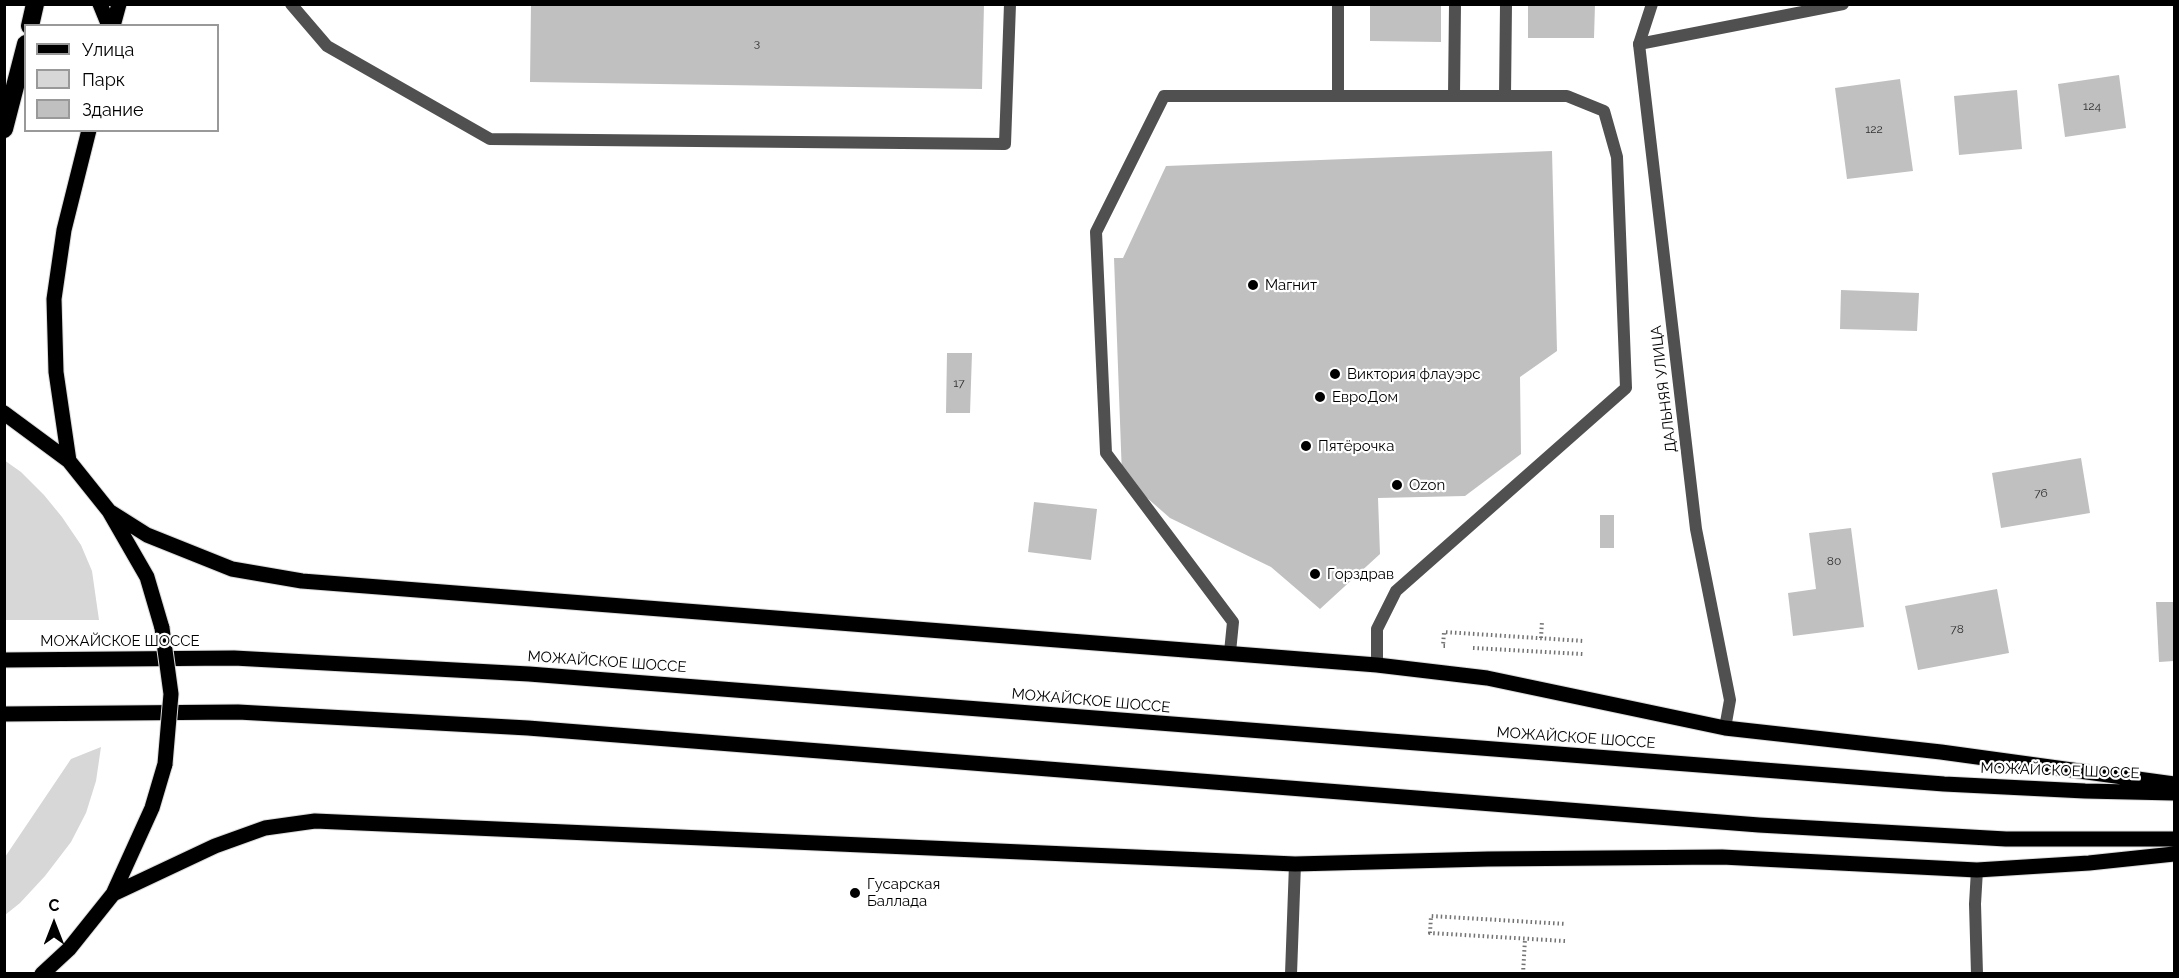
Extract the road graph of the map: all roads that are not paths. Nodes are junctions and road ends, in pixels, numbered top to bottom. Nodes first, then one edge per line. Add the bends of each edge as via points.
1 (35, 4) edge
2 (100, 4) edge
3 (119, 4) edge
4 (291, 4) edge
5 (1010, 4) edge
6 (1338, 4) edge
7 (1455, 4) edge
8 (1506, 4) edge
9 (1652, 4) edge
10 (1843, 4) edge
11 (30, 24) edge
12 (110, 24) edge
13 (112, 24) edge
14 (1639, 44) junction
15 (24, 52) edge
16 (1338, 96) junction
17 (1454, 96) junction
18 (1505, 96) junction
19 (4, 129) edge
20 (88, 132) edge
21 (4, 413) edge
22 (69, 461) junction
23 (109, 511) junction
24 (1230, 652) junction
25 (4, 660) edge
26 (1377, 665) junction
27 (4, 714) edge
28 (1725, 728) junction
29 (2175, 784) edge
30 (2175, 793) edge
31 (2175, 839) edge
32 (2175, 854) edge
33 (1295, 864) junction
34 (1977, 870) junction
35 (113, 894) junction
36 (42, 974) edge
37 (1291, 974) edge
38 (1977, 974) edge

1 - 11 highway
2 - 12 main road
3 - 13 main road
4 - 5 street via 327,46 490,139 1005,144
6 - 16 street
7 - 17 street
8 - 18 street
9 - 14 street
10 - 14 street
14 - 28 street, ДАЛЬНЯЯ УЛИЦА via 1696,529 1730,700
15 - 19 highway
16 - 17 street
16 - 24 street via 1164,96 1096,232 1106,453 1233,622
17 - 18 street
18 - 26 street via 1568,96 1604,111 1617,157 1626,388 1396,591 1377,629
20 - 22 main road via 64,230 54,299 56,372
21 - 22 main road
22 - 23 main road
23 - 24 main road via 147,535 232,569 303,581
23 - 35 main road, bridge via 147,577 162,628 171,694 165,764 152,808
24 - 26 main road
25 - 30 main road, МОЖАЙСКОЕ ШОССЕ via 234,658 529,674 1944,784
26 - 28 main road via 1487,678
27 - 31 main road via 238,712 516,727 1759,825 2006,839
28 - 29 main road
32 - 34 main road
33 - 34 main road via 1722,857
33 - 35 main road via 315,821 255,831
33 - 37 street
34 - 38 street
35 - 36 main road via 69,949

